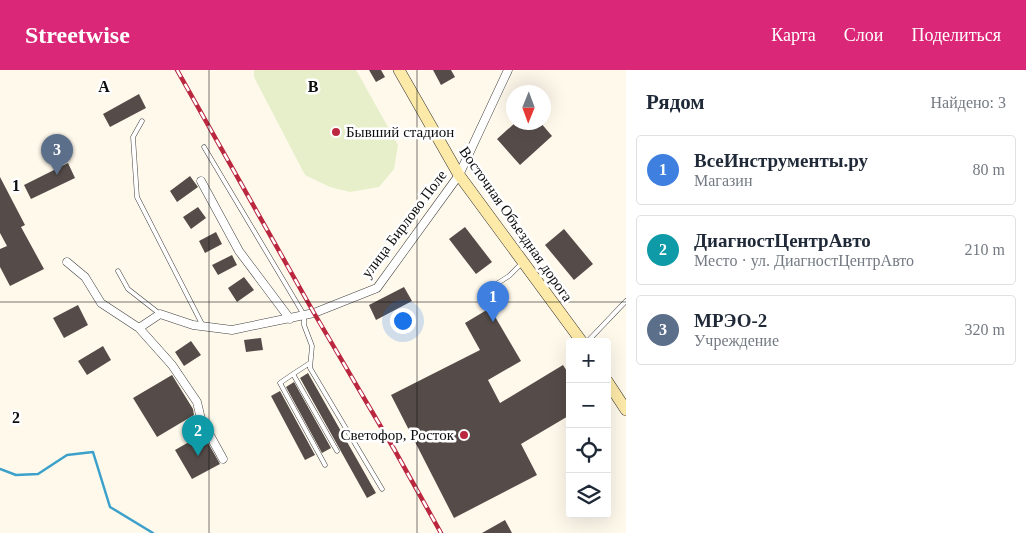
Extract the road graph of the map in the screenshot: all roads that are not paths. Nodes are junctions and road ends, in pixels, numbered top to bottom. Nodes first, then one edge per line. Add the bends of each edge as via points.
1 (399, 70) edge
2 (508, 70) edge
3 (142, 121) dead end
4 (204, 148) dead end
5 (459, 175) junction
6 (201, 181) dead end
7 (67, 262) dead end
8 (523, 262) junction
9 (118, 271) dead end
10 (498, 283) dead end
11 (626, 301) edge
12 (160, 314) junction
13 (304, 315) junction
14 (290, 318) junction
15 (139, 328) junction
16 (204, 328) junction
17 (579, 338) edge
18 (591, 338) edge
19 (310, 363) junction
20 (293, 374) junction
21 (608, 383) edge
22 (626, 410) edge
23 (337, 451) dead end
24 (223, 459) dead end
25 (325, 464) dead end
26 (382, 489) dead end

1 - 5 main road, Восточная Объездная дорога
2 - 5 street, улица Бирлово Поле
3 - 16 lane via 133,137 137,197
4 - 13 lane
5 - 8 main road, Восточная Объездная дорога
5 - 13 street, улица Бирлово Поле via 377,288
6 - 14 street via 239,251
7 - 15 street via 85,278 100,303
8 - 10 lane
8 - 17 main road, Восточная Объездная дорога
9 - 12 lane via 128,289
11 - 18 lane
12 - 15 street
12 - 16 street, улица Бирлово Поле
13 - 14 street, улица Бирлово Поле
13 - 19 lane via 312,346
14 - 16 street, улица Бирлово Поле via 232,330
15 - 24 street via 172,365 197,402 201,419
19 - 20 lane
19 - 26 lane
20 - 23 lane
20 - 25 lane via 280,382
21 - 22 main road

